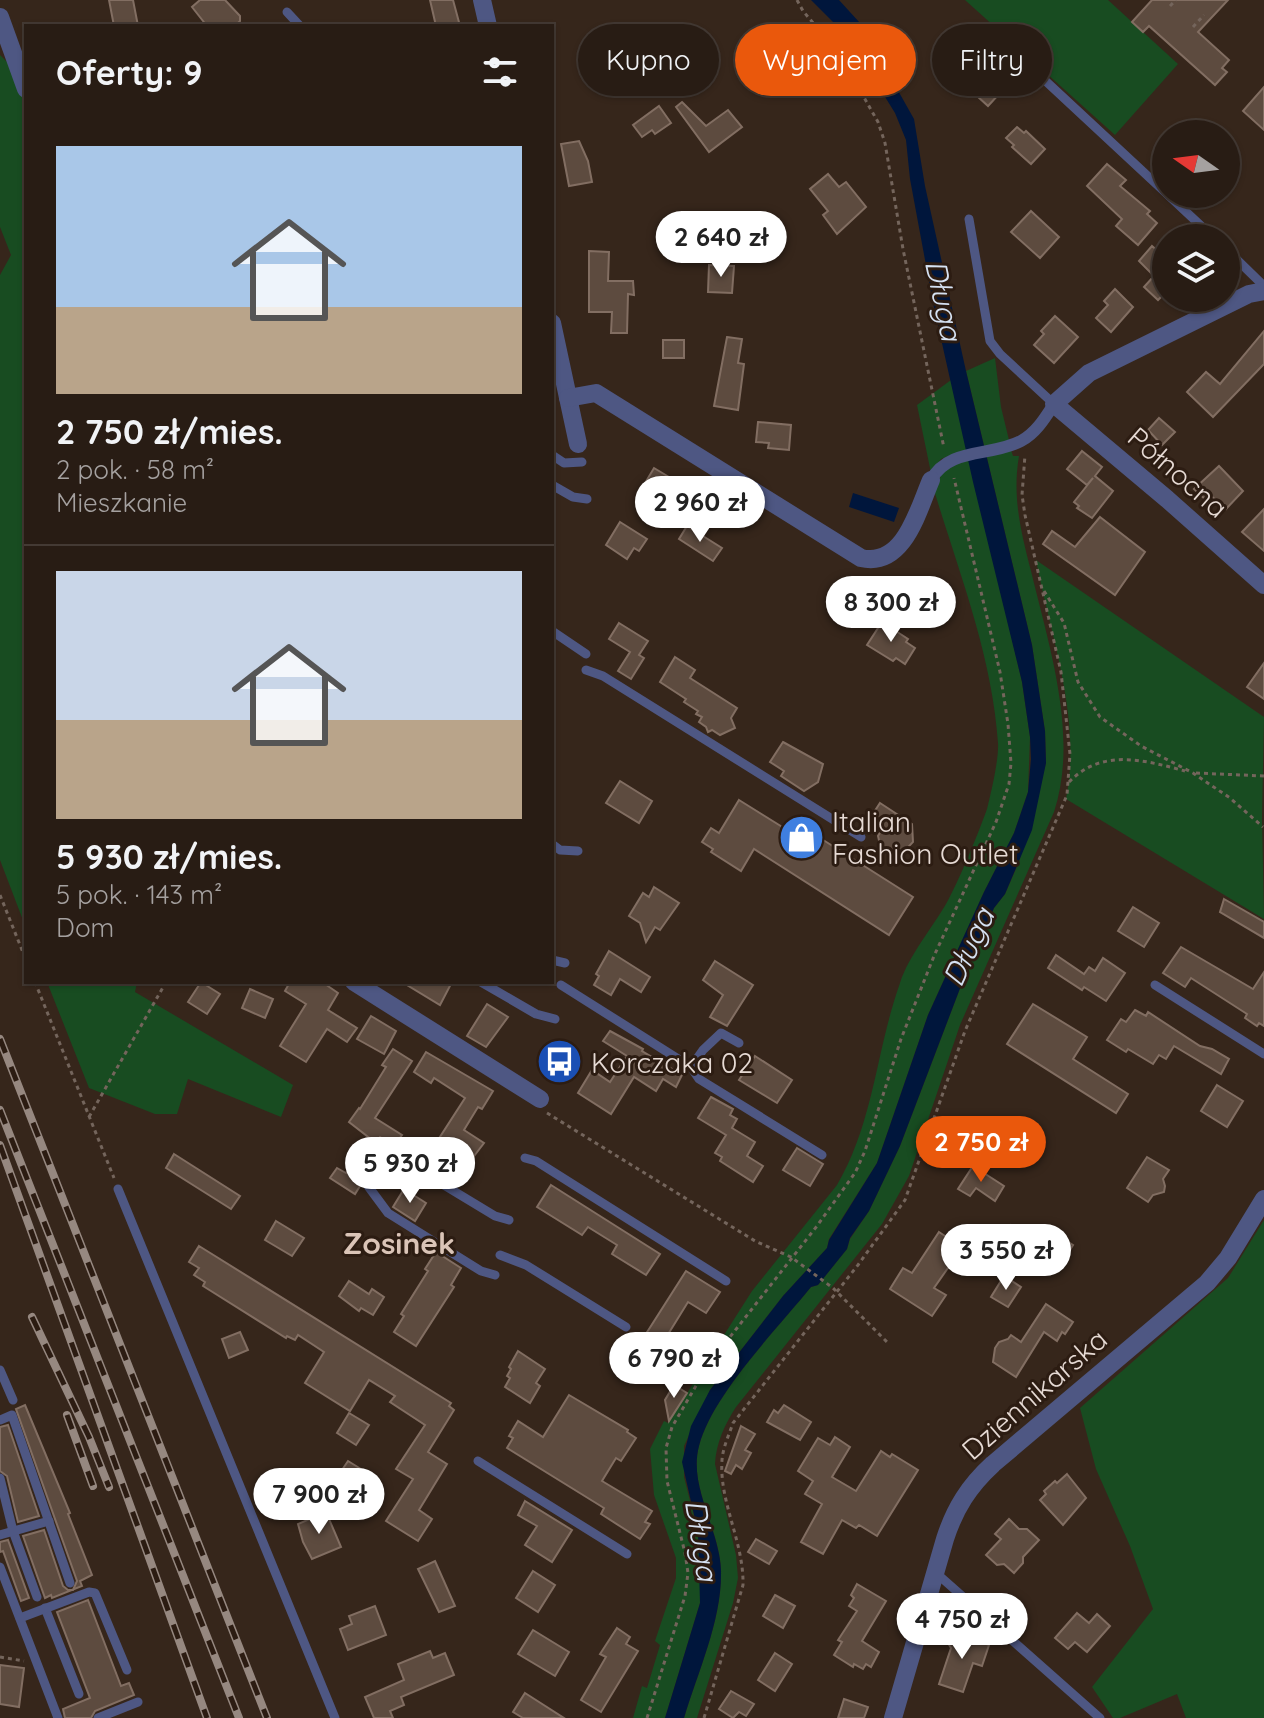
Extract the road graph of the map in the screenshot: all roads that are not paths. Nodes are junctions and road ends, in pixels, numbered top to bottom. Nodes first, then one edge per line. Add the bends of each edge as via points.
1 (482, 0) edge
2 (287, 12) dead end
3 (0, 17) edge
4 (298, 24) edge
5 (488, 24) edge
6 (24, 83) edge
7 (1052, 87) edge
8 (1152, 181) edge
9 (1181, 208) edge
10 (969, 219) dead end
11 (1199, 224) edge
12 (1240, 264) edge
13 (1264, 289) edge
14 (554, 332) edge
15 (568, 398) junction
16 (1054, 404) junction
17 (580, 453) joint
18 (554, 456) edge
19 (931, 480) joint
20 (554, 486) edge
21 (587, 499) dead end
22 (1264, 585) edge
23 (554, 632) edge
24 (586, 654) dead end
25 (586, 670) dead end
26 (861, 837) dead end
27 (554, 846) edge
28 (578, 851) dead end
29 (554, 960) edge
30 (565, 963) dead end
31 (357, 984) edge
32 (484, 984) edge
33 (561, 985) dead end
34 (1155, 985) dead end
35 (555, 1019) dead end
36 (739, 1043) dead end
37 (1264, 1054) edge
38 (691, 1067) junction
39 (543, 1106) road end
40 (822, 1155) dead end
41 (525, 1158) dead end
42 (391, 1159) dead end
43 (368, 1186) dead end
44 (118, 1189) road end
45 (1264, 1199) edge
46 (509, 1220) dead end
47 (500, 1255) dead end
48 (495, 1275) dead end
49 (726, 1281) dead end
50 (626, 1327) dead end
51 (0, 1370) edge
52 (13, 1400) dead end
53 (0, 1420) edge
54 (478, 1461) dead end
55 (0, 1478) edge
56 (49, 1521) junction
57 (13, 1531) junction
58 (0, 1535) edge
59 (627, 1554) dead end
60 (0, 1567) edge
61 (935, 1572) junction
62 (70, 1583) dead end
63 (37, 1597) dead end
64 (45, 1608) junction
65 (20, 1618) junction
66 (127, 1670) dead end
67 (79, 1694) dead end
68 (138, 1702) dead end
69 (58, 1718) edge
70 (98, 1718) edge
71 (335, 1718) edge
72 (893, 1718) edge
73 (1100, 1718) edge

1 - 5 street
2 - 4 lane
3 - 6 street
7 - 8 lane
9 - 11 lane
10 - 16 lane via 990,341
12 - 13 lane
13 - 16 street via 1089,373
14 - 15 street
15 - 17 street
15 - 19 street via 596,393 869,560 897,549
16 - 19 street via 1028,436 950,461
16 - 22 street, Północna
17 - 18 lane via 564,463
20 - 21 lane
23 - 24 lane
25 - 26 lane
27 - 28 lane
29 - 30 lane
31 - 39 street
32 - 35 lane
33 - 38 lane
34 - 37 lane
36 - 38 lane via 721,1033
38 - 40 lane via 699,1079
41 - 49 lane
42 - 46 lane
43 - 48 lane via 388,1213
44 - 71 lane
45 - 61 street, Dziennikarska via 1207,1283 975,1481 955,1511
47 - 50 lane via 526,1265
51 - 52 lane
53 - 56 lane via 12,1415
54 - 59 lane
55 - 57 lane
56 - 57 lane
56 - 62 lane
57 - 58 lane
57 - 63 lane
60 - 65 lane
61 - 72 street, Dziennikarska
61 - 73 lane
64 - 65 lane
64 - 66 lane via 95,1593
64 - 67 lane
65 - 69 lane
68 - 70 lane

